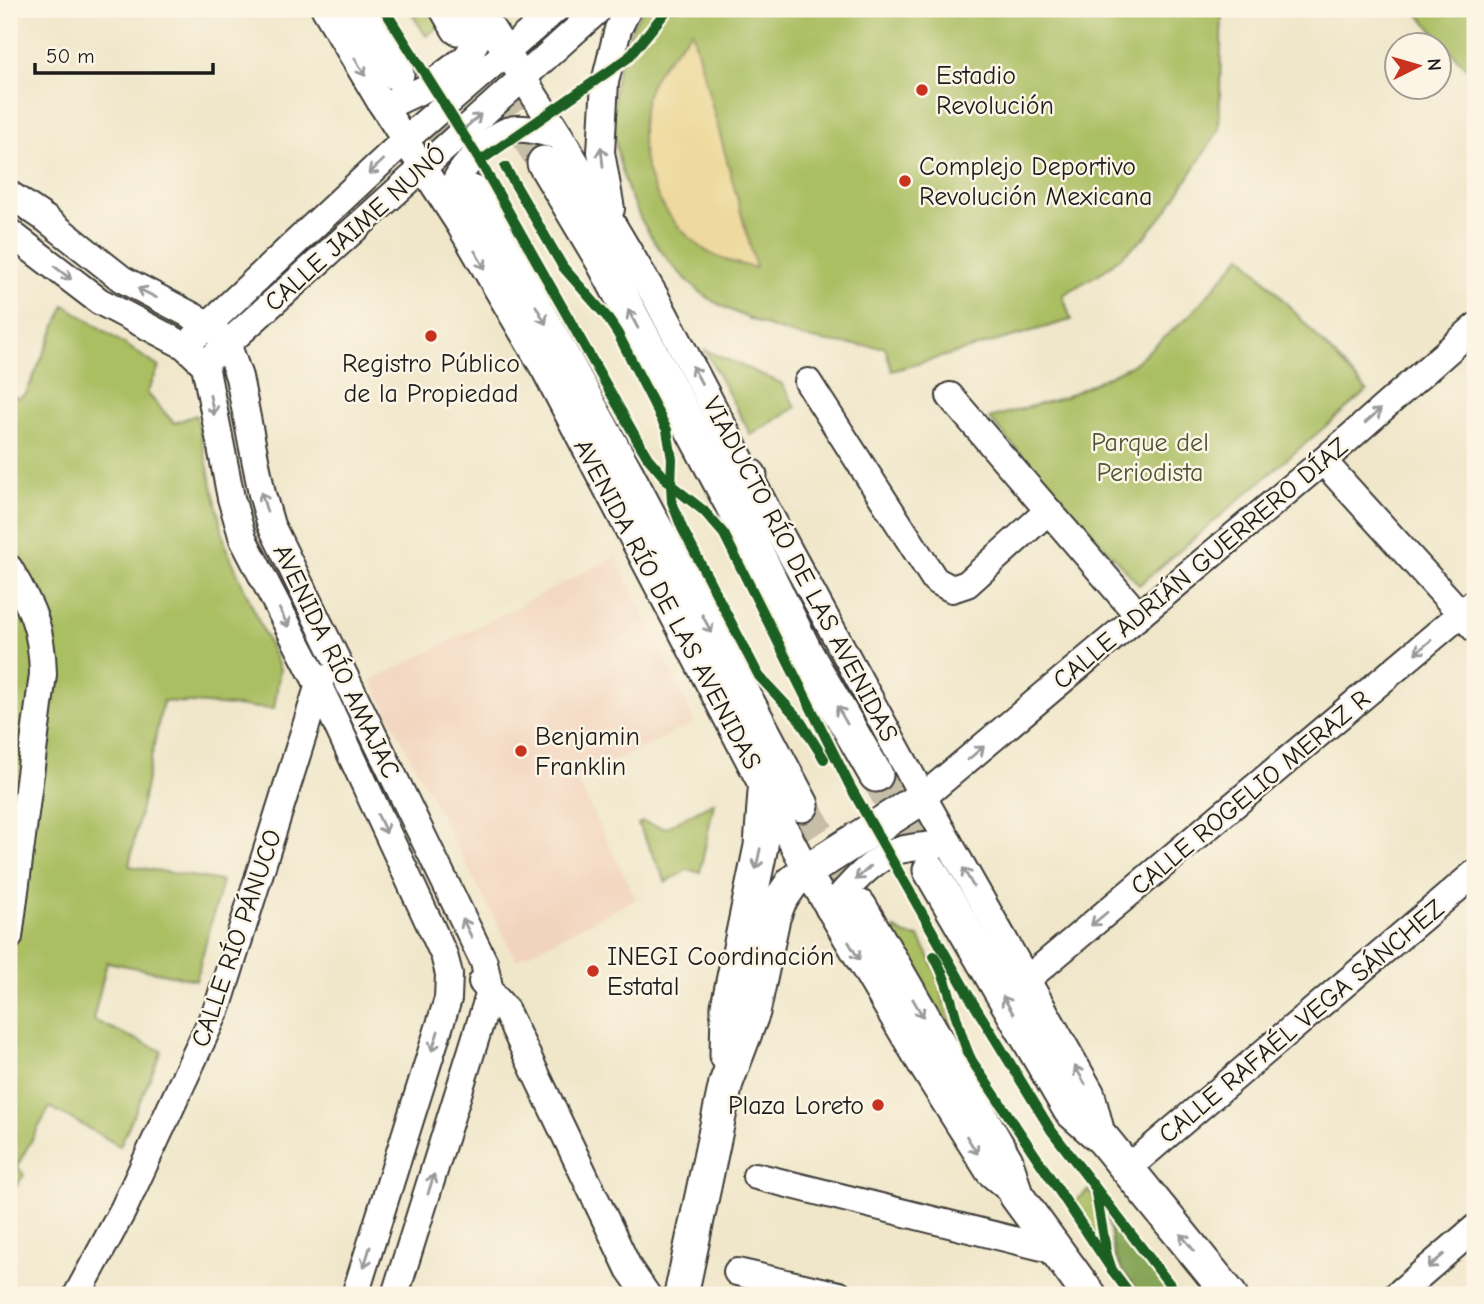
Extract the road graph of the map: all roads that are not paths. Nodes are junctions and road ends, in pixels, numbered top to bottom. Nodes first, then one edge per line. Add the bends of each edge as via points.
1 (325, 9) edge
2 (357, 9) edge
3 (556, 9) edge
4 (598, 9) edge
5 (628, 9) edge
6 (467, 16) edge
7 (506, 52) junction
8 (397, 74) tunnel mouth
9 (522, 77) junction
10 (381, 103) junction
11 (405, 139) junction
12 (552, 150) junction
13 (422, 167) junction
14 (472, 192) tunnel mouth
15 (9, 194) edge
16 (46, 219) junction
17 (458, 222) junction
18 (613, 224) junction
19 (16, 242) edge
20 (208, 324) junction
21 (1475, 327) edge
22 (227, 343) junction
23 (184, 346) junction
24 (205, 365) junction
25 (808, 382) dead end
26 (950, 396) dead end
27 (699, 442) junction
28 (1323, 461) junction
29 (746, 468) junction
30 (627, 474) junction
31 (1048, 511) junction
32 (748, 535) junction
33 (639, 547) junction
34 (9, 568) edge
35 (688, 587) junction
36 (1471, 615) edge
37 (1139, 616) junction
38 (330, 646) junction
39 (319, 686) junction
40 (876, 775) tunnel mouth
41 (765, 792) junction
42 (923, 797) junction
43 (802, 805) tunnel mouth
44 (940, 857) junction
45 (807, 871) junction
46 (1475, 873) edge
47 (844, 908) junction
48 (431, 927) junction
49 (9, 937) edge
50 (1025, 981) junction
51 (490, 992) junction
52 (726, 1083) junction
53 (1103, 1139) junction
54 (1127, 1169) junction
55 (756, 1176) dead end
56 (1475, 1228) edge
57 (1055, 1250) junction
58 (737, 1272) dead end
59 (78, 1295) edge
60 (355, 1295) edge
61 (396, 1295) edge
62 (647, 1295) edge
63 (681, 1295) edge
64 (839, 1295) edge
65 (1089, 1295) edge
66 (1230, 1295) edge
67 (1397, 1295) edge

1 -> 10 street, AVENIDA RÍO DE LAS AVENIDAS
2 - 8 main road
3 - 7 street, CALLE JAIME NUNÓ
4 - 9 street, CALLE JAIME NUNÓ
18 -> 5 street via 601,152 604,93 618,29
6 - 7 street, VIADUCTO RÍO DE LAS AVENIDAS
6 - 10 street via 478,38 467,57 426,88
7 - 9 street, VIADUCTO RÍO DE LAS AVENIDAS
7 - 11 street, CALLE JAIME NUNÓ
9 - 12 street, VIADUCTO RÍO DE LAS AVENIDAS
13 -> 9 street, CALLE JAIME NUNÓ
10 - 11 street, AVENIDA RÍO DE LAS AVENIDAS
11 - 13 street, AVENIDA RÍO DE LAS AVENIDAS
11 -> 20 street, CALLE JAIME NUNÓ
12 - 17 street via 526,129 506,131 465,166 453,186
12 - 18 street, VIADUCTO RÍO DE LAS AVENIDAS
27 -> 12 main road, VIADUCTO RÍO DE LAS AVENIDAS via 602,260
13 - 17 street, AVENIDA RÍO DE LAS AVENIDAS
13 - 22 street, CALLE JAIME NUNÓ
14 -> 30 main road
15 - 16 street, AVENIDA RÍO AMAJAC
16 - 19 street
20 -> 16 street, AVENIDA RÍO AMAJAC via 122,279
17 -> 33 street, AVENIDA RÍO DE LAS AVENIDAS via 546,372
29 -> 18 street, VIADUCTO RÍO DE LAS AVENIDAS
19 -> 23 street via 99,300
20 - 22 street, AVENIDA RÍO AMAJAC
20 - 23 street, CALLE JAIME NUNÓ
28 -> 21 street, CALLE ADRIÁN GUERRERO DÍAZ
22 - 24 street, CALLE JAIME NUNÓ
38 -> 22 street, AVENIDA RÍO AMAJAC via 271,526 239,377
23 - 24 street
24 -> 39 street, AVENIDA RÍO AMAJAC via 236,521
25 - 31 street via 935,580 952,589 967,584
26 - 31 street
27 - 29 main road
27 - 32 main road, VIADUCTO RÍO DE LAS AVENIDAS
28 - 36 street
28 - 37 street, CALLE ADRIÁN GUERRERO DÍAZ
29 - 32 main road
29 - 42 street, VIADUCTO RÍO DE LAS AVENIDAS
30 - 33 main road
30 - 35 main road
31 - 37 street
40 -> 32 main road, VIADUCTO RÍO DE LAS AVENIDAS via 806,653
33 - 35 main road
33 - 41 street, AVENIDA RÍO DE LAS AVENIDAS
34 - 49 street via 37,621 43,655
35 -> 43 main road
36 -> 50 street, CALLE ROGELIO MERAZ R
42 -> 37 street, CALLE ADRIÁN GUERRERO DÍAZ
38 - 39 street, CALLE RÍO PÁNUCO
51 -> 38 street, AVENIDA RÍO AMAJAC via 484,962
39 -> 48 street, AVENIDA RÍO AMAJAC
39 - 59 street, CALLE RÍO PÁNUCO via 218,1006
41 - 45 street, AVENIDA RÍO DE LAS AVENIDAS
41 -> 52 main road via 761,846 728,1006
42 - 44 street, VIADUCTO RÍO DE LAS AVENIDAS
42 - 45 main road
44 -> 47 street via 899,850 882,859 858,876
50 -> 44 street, VIADUCTO RÍO DE LAS AVENIDAS
53 -> 44 main road, VIADUCTO RÍO DE LAS AVENIDAS via 1070,1110
45 - 47 street, AVENIDA RÍO DE LAS AVENIDAS
45 - 52 main road via 792,883 776,910 753,1012
46 - 54 street, CALLE RAFAÉL VEGA SÁNCHEZ
47 -> 57 main road via 1006,1161 1016,1195
48 - 51 street, AVENIDA RÍO AMAJAC
48 -> 60 street, AVENIDA RÍO AMAJAC via 449,974 448,999
53 -> 50 street, VIADUCTO RÍO DE LAS AVENIDAS via 1091,1093
61 -> 51 street
51 - 62 street, AVENIDA RÍO AMAJAC via 505,1009 629,1269
52 - 63 main road
53 - 54 main road, VIADUCTO RÍO DE LAS AVENIDAS
66 -> 54 main road, VIADUCTO RÍO DE LAS AVENIDAS
55 - 57 street
56 -> 67 street
57 - 65 main road
58 - 64 street

